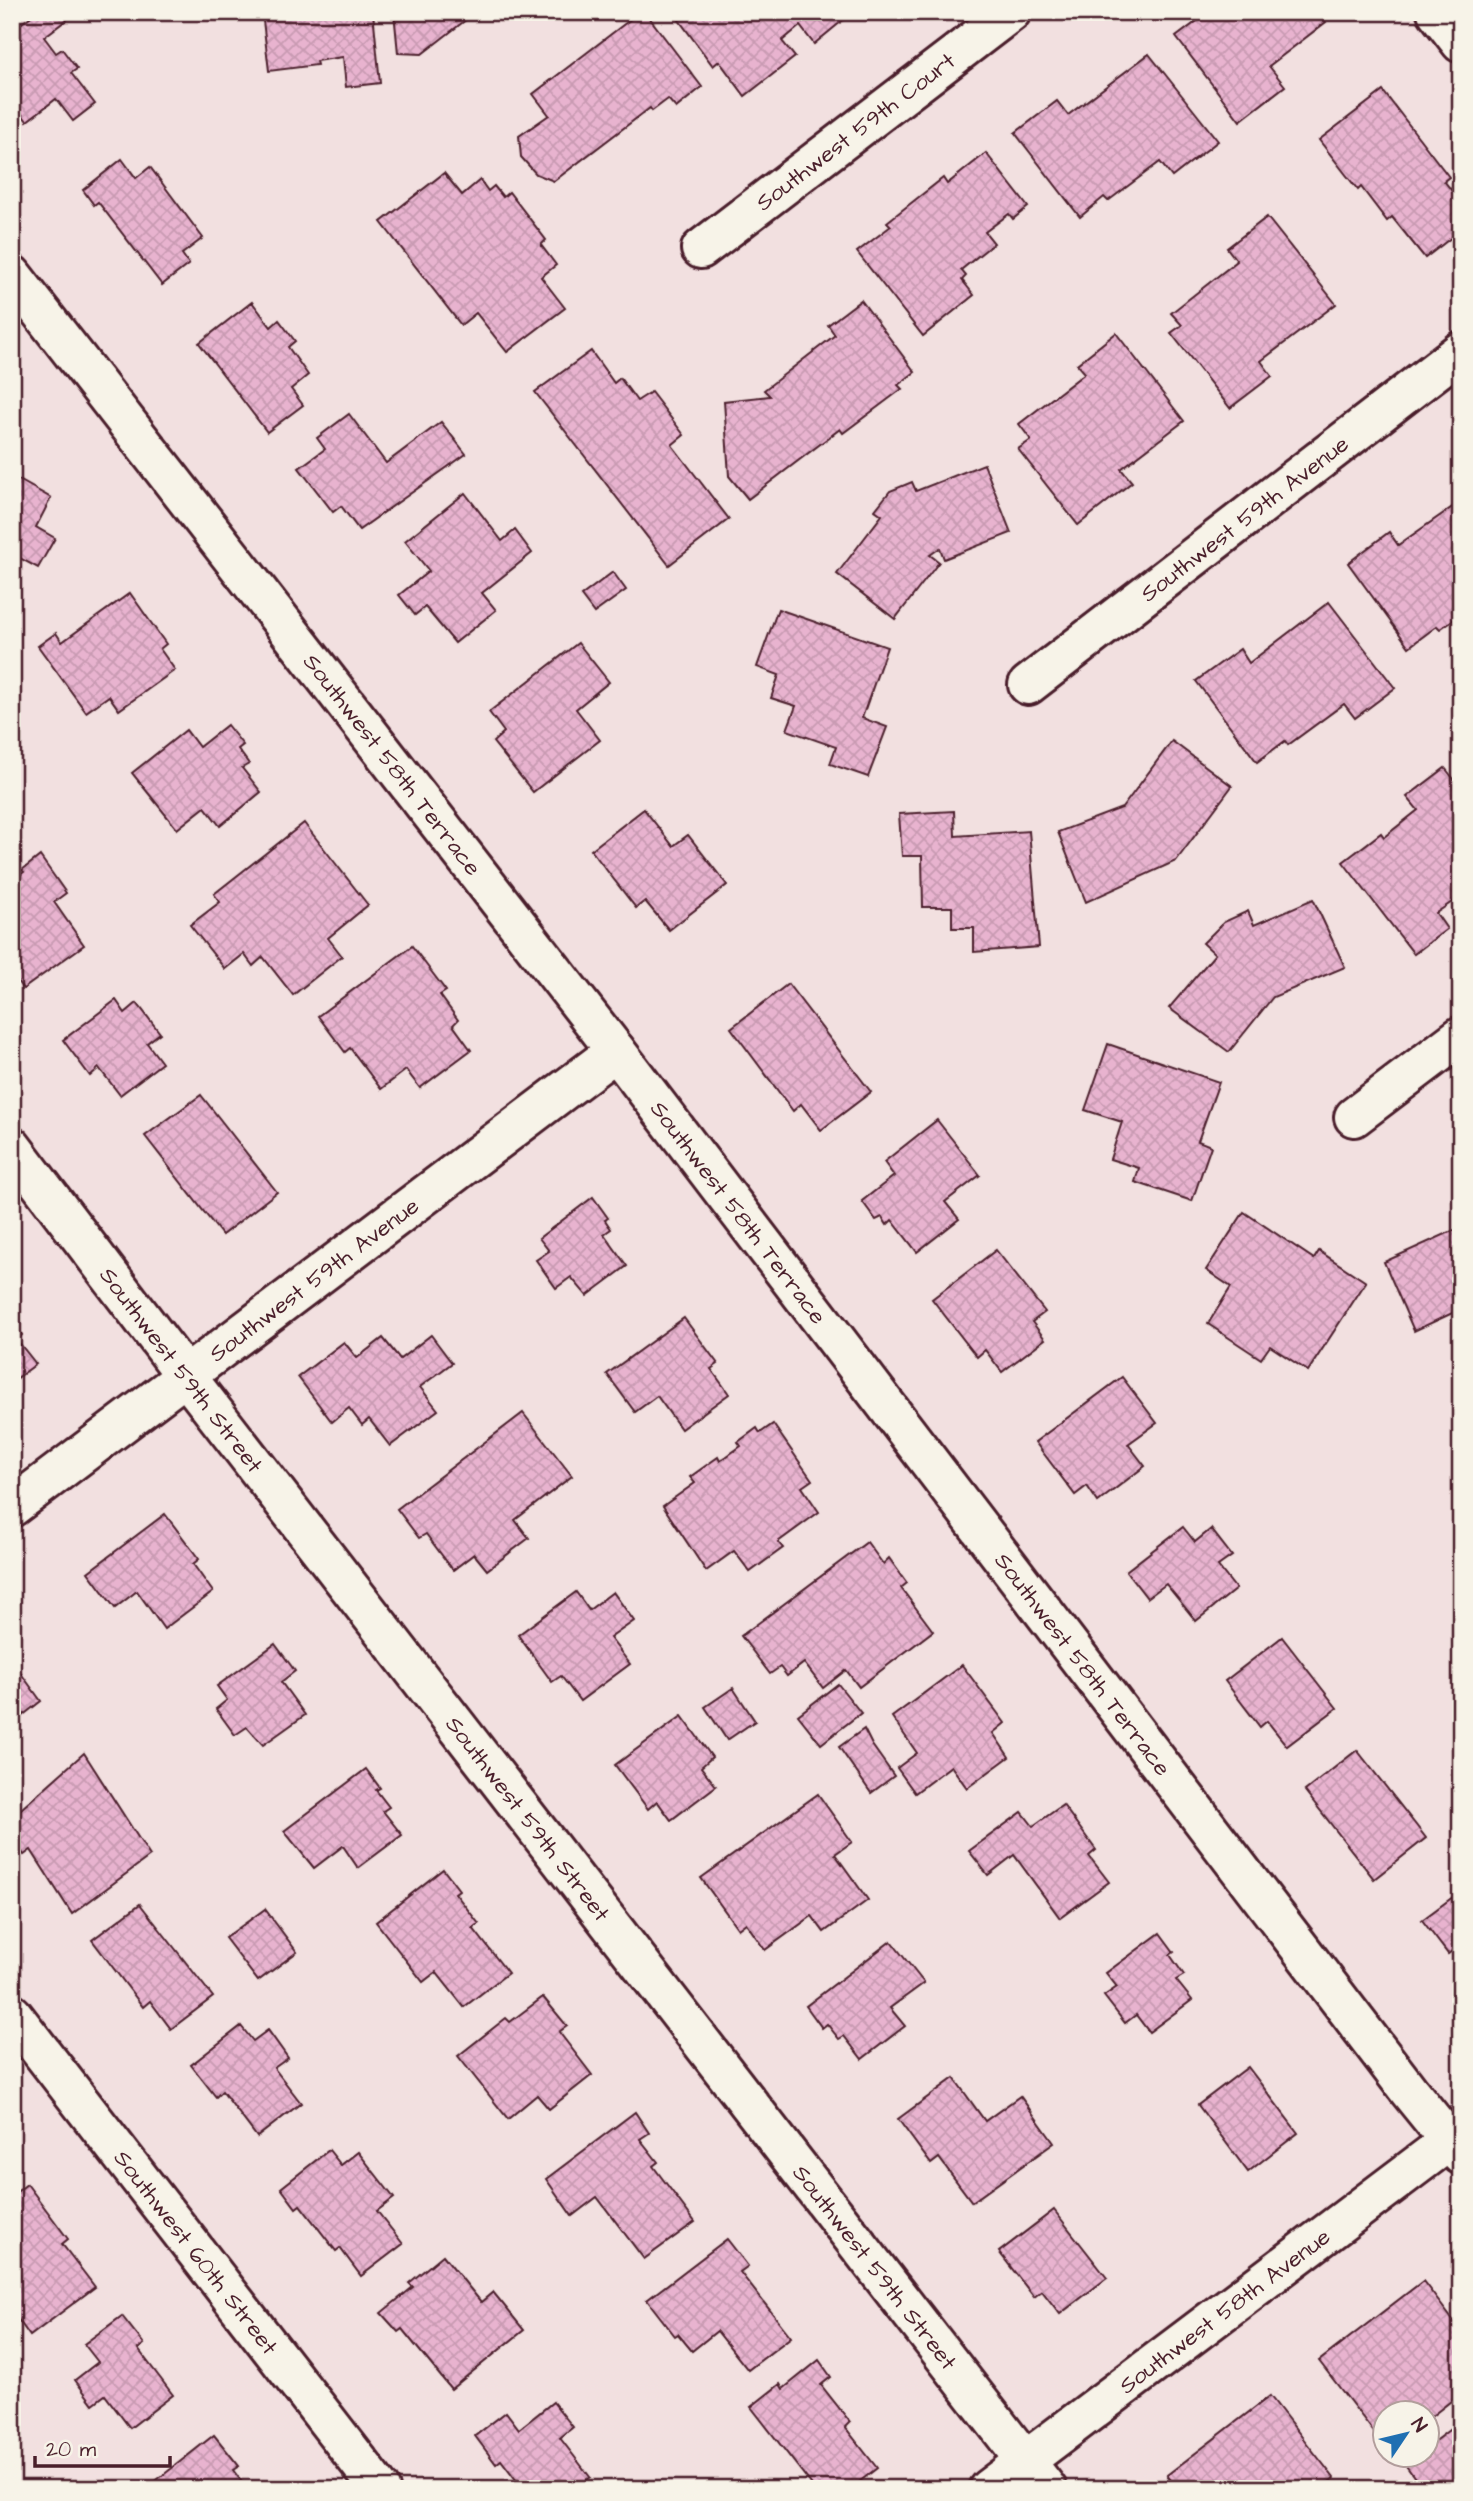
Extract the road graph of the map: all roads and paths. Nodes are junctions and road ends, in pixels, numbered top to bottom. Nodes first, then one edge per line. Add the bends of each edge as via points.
1 (1011, 12) edge
2 (1437, 12) edge
3 (1461, 43) edge
4 (701, 249) dead end
5 (12, 275) edge
6 (1461, 351) edge
7 (1028, 685) dead end
8 (1461, 1036) edge
9 (616, 1051) junction
10 (1354, 1117) dead end
11 (12, 1147) edge
12 (186, 1376) junction
13 (12, 1507) edge
14 (12, 2014) edge
15 (1457, 2142) edge
16 (1037, 2474) edge
17 (380, 2489) edge
18 (988, 2489) edge

1 - 4 street, Southwest 59th Court
2 - 3 street
5 - 9 street, Southwest 58th Terrace
6 - 7 street, Southwest 59th Avenue
8 - 10 street
9 - 12 street, Southwest 59th Avenue
9 - 15 street, Southwest 58th Terrace via 1392,2069
11 - 12 street, Southwest 59th Street
12 - 13 street, Southwest 59th Avenue
12 - 16 street, Southwest 59th Street
14 - 17 street, Southwest 60th Street
15 - 16 street, Southwest 58th Avenue
16 - 18 street, Southwest 58th Avenue

